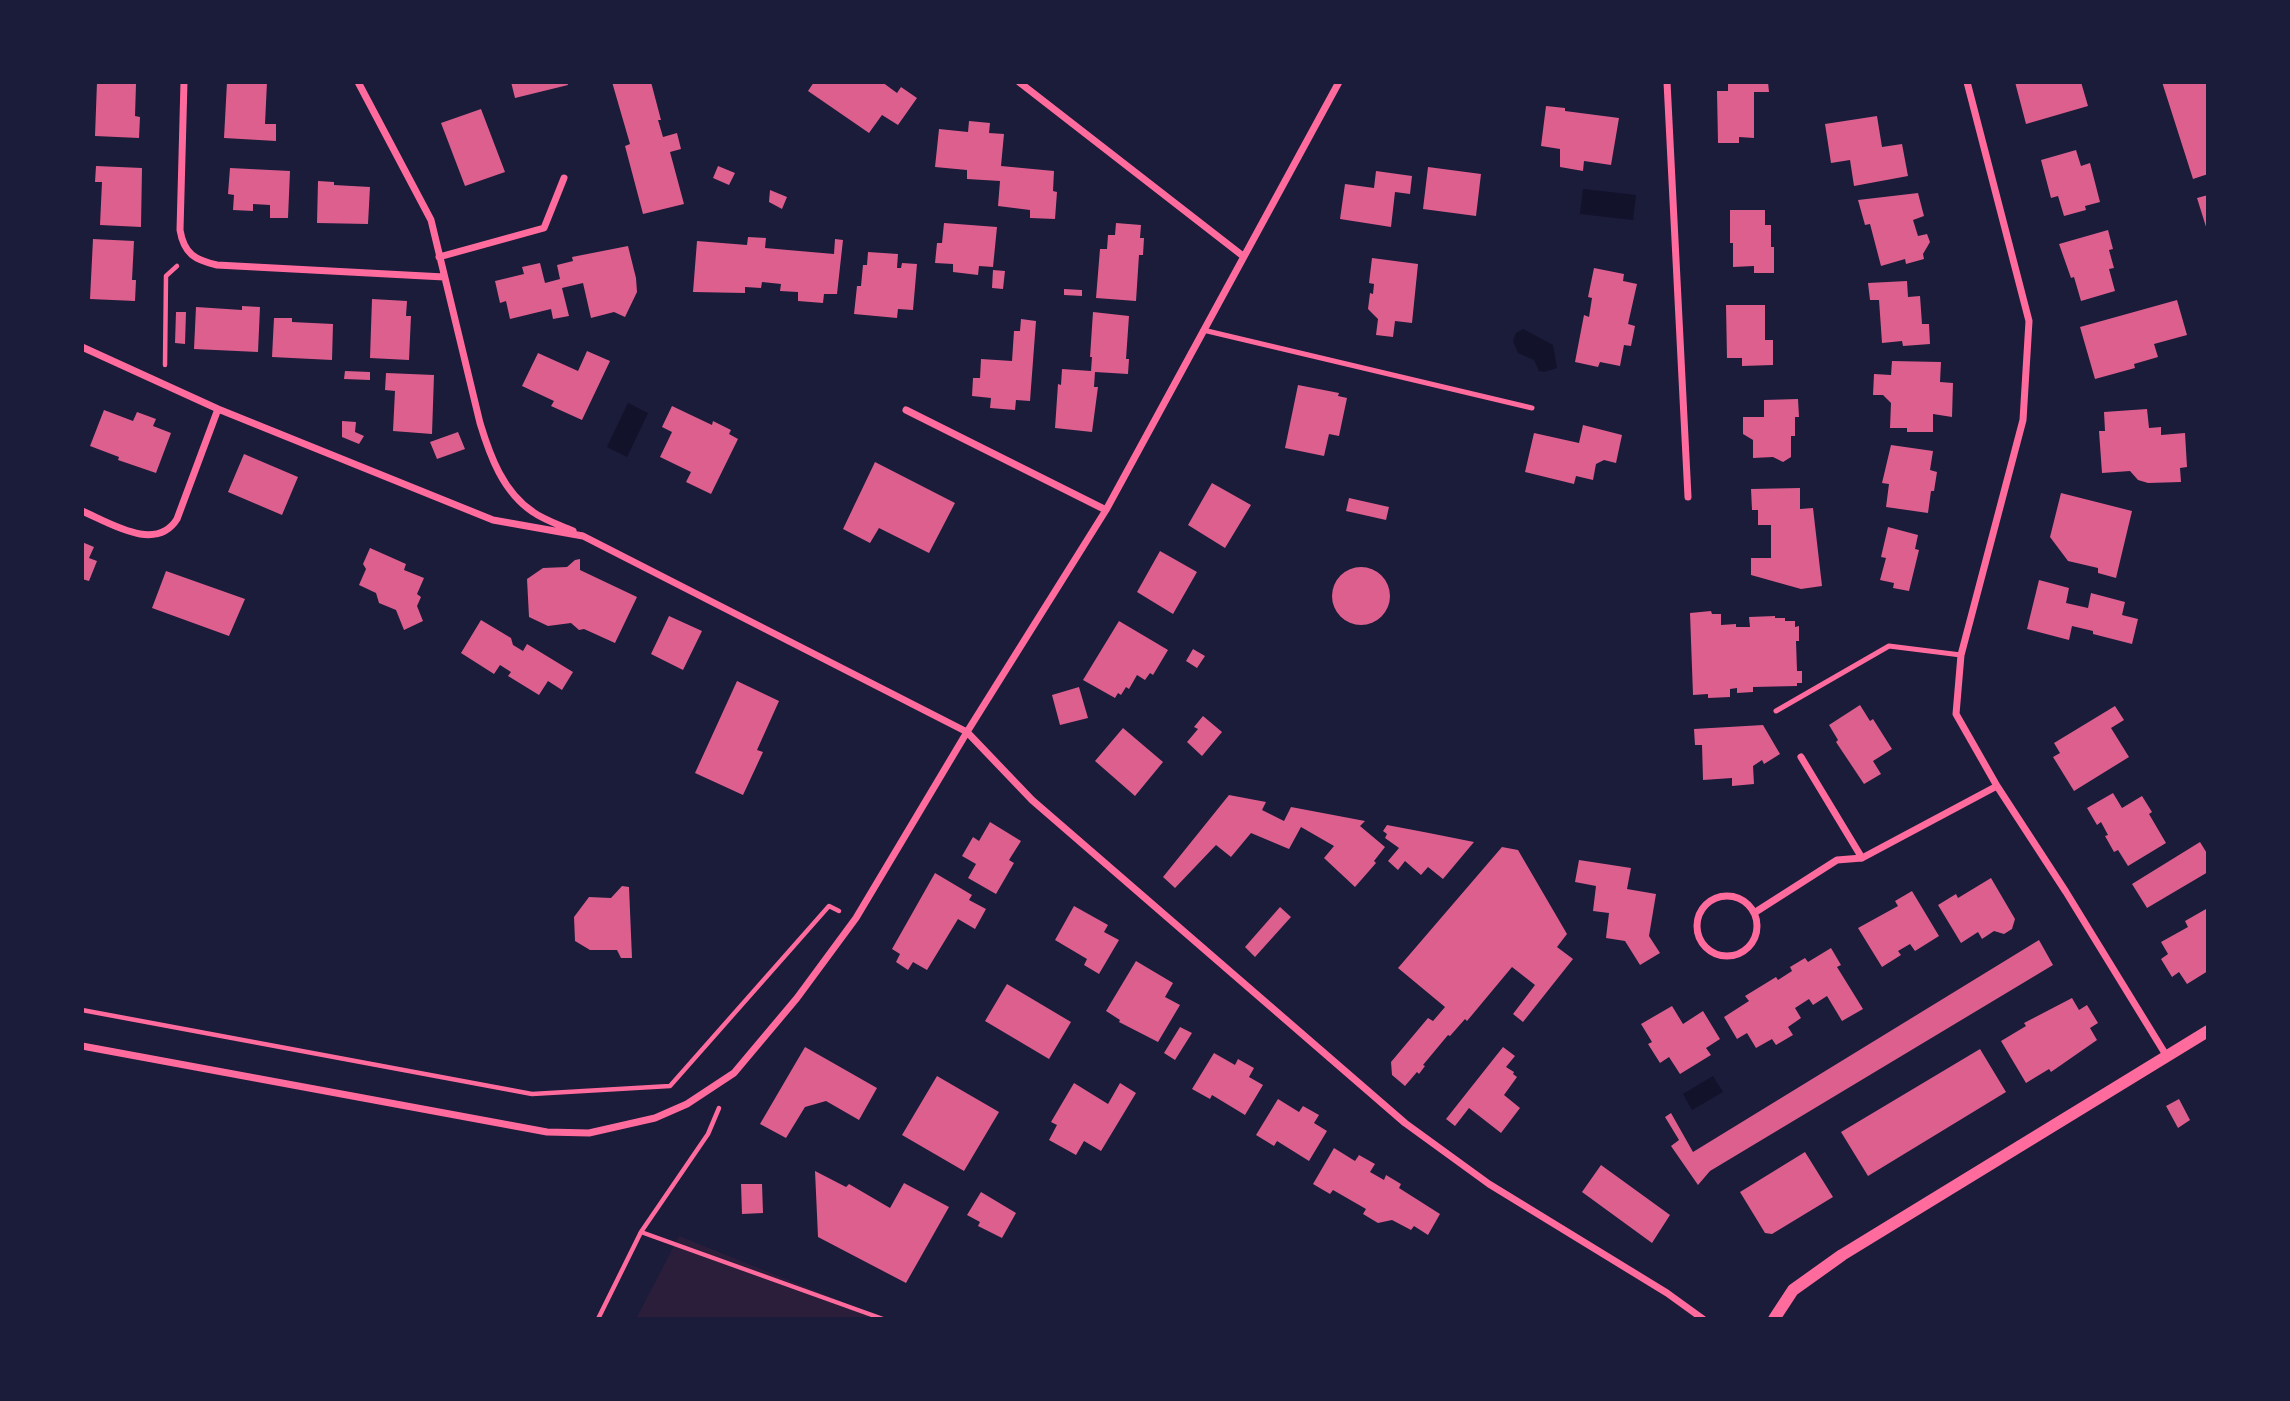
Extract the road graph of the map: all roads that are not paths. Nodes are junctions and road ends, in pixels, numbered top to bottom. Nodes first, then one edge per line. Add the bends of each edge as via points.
1 (184, 82) edge
2 (358, 82) edge
3 (1019, 82) edge
4 (1339, 82) edge
5 (1667, 82) edge
6 (1967, 82) edge
7 (564, 178) dead end
8 (1243, 256) junction
9 (439, 257) junction
10 (444, 277) junction
11 (1203, 330) junction
12 (82, 347) edge
13 (1532, 408) dead end
14 (218, 409) junction
15 (906, 410) dead end
16 (1688, 498) dead end
17 (1106, 510) junction
18 (82, 512) edge
19 (583, 536) junction
20 (1961, 655) junction
21 (1776, 710) dead end
22 (967, 732) junction
23 (1801, 757) dead end
24 (1997, 786) junction
25 (1862, 858) junction
26 (1754, 913) junction
27 (2208, 1031) edge
28 (82, 1046) edge
29 (2166, 1055) junction
30 (1703, 1319) edge
31 (1774, 1319) edge

1 - 10 street via 180,230 190,254 217,265
2 - 9 street via 431,220
3 - 8 street
4 - 8 street
5 - 16 street
6 - 20 street via 2029,321 2023,420
7 - 9 street via 544,228
8 - 11 street
9 - 10 street
10 - 19 street via 480,424 498,472 532,512
11 - 13 lane
11 - 17 street
12 - 14 street
14 - 18 street via 177,519 165,533 139,535
14 - 19 street via 493,520
15 - 17 street
17 - 22 street
19 - 22 street
20 - 21 lane via 1889,646
20 - 24 street via 1956,714
22 - 28 street via 856,918 797,998 734,1073 687,1104 655,1118 589,1133 547,1132
22 - 30 street via 1032,800 1405,1123 1489,1184
23 - 25 street
24 - 25 street
24 - 29 street
25 - 26 street via 1837,860
26 - 26 street via 1731,896 1711,900 1699,916 1699,936 1710,951 1729,956 1738,953 1753,941
27 - 29 street
29 - 31 street via 1842,1255 1793,1290

